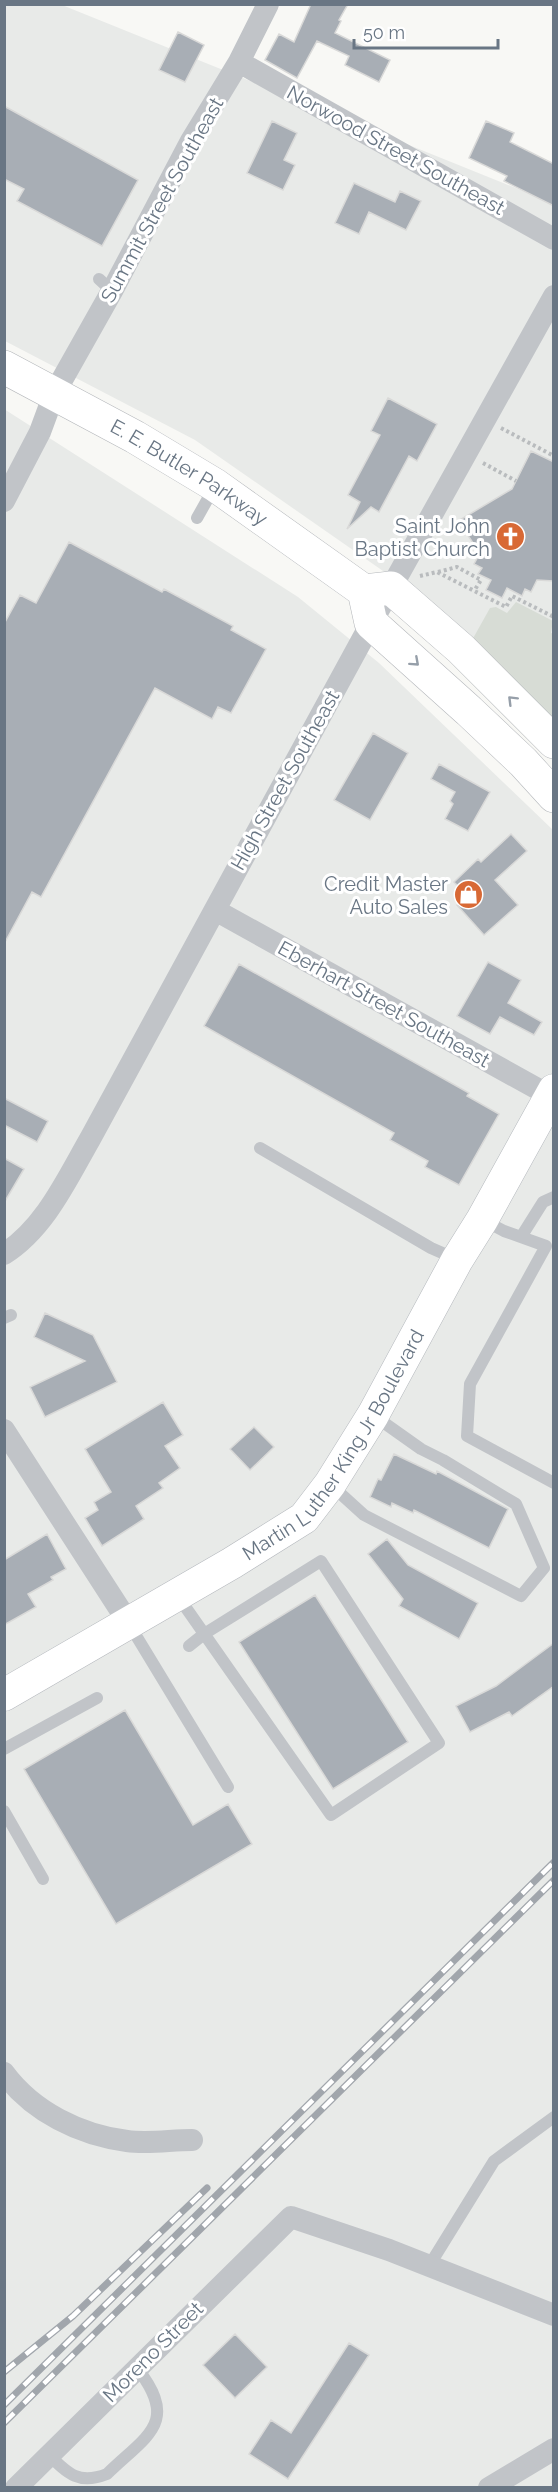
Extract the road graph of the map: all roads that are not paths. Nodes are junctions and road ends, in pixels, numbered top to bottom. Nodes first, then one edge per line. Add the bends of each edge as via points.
1 (268, 4) edge
2 (239, 62) junction
3 (554, 239) edge
4 (554, 296) edge
5 (4, 367) edge
6 (54, 394) junction
7 (215, 485) junction
8 (4, 501) edge
9 (197, 519) dead end
10 (389, 586) junction
11 (371, 623) junction
12 (554, 742) edge
13 (554, 796) edge
14 (214, 910) junction
15 (552, 1095) edge
16 (260, 1148) dead end
17 (554, 1197) edge
18 (482, 1220) junction
19 (521, 1237) junction
20 (4, 1254) edge
21 (457, 1260) junction
22 (373, 1415) junction
23 (4, 1430) edge
24 (554, 1483) edge
25 (330, 1484) junction
26 (176, 1594) junction
27 (128, 1622) junction
28 (204, 1634) junction
29 (189, 1646) dead end
30 (4, 1695) edge
31 (96, 1698) dead end
32 (4, 1749) edge
33 (228, 1787) dead end
34 (4, 1810) edge
35 (43, 1879) dead end
36 (4, 2073) edge
37 (554, 2117) edge
38 (192, 2140) dead end
39 (429, 2266) junction
40 (554, 2315) edge
41 (136, 2368) junction
42 (554, 2449) edge
43 (49, 2455) junction
44 (16, 2487) edge
45 (489, 2487) edge

1 - 2 street, Summit Street Southeast
2 - 3 street, Norwood Street Southeast
2 - 6 street, Summit Street Southeast via 106,285
4 - 10 street
5 - 6 highway, E. E. Butler Parkway
6 - 7 highway, E. E. Butler Parkway
6 - 8 street, Summit Street Southeast
7 - 9 lane
7 - 10 highway, E. E. Butler Parkway
10 - 11 highway
12 -> 10 highway, E. E. Butler Parkway via 461,649
11 -> 13 highway via 523,762
11 - 14 street, High Street Southeast
14 - 15 street, Eberhart Street Southeast
14 - 20 street, High Street Southeast via 50,1208
15 - 18 main road, Martin Luther King Jr Boulevard
16 - 21 lane
17 - 19 lane via 543,1202
18 - 19 lane
18 - 21 main road, Martin Luther King Jr Boulevard
19 - 24 lane via 546,1246 470,1384 467,1436
21 - 22 main road, Martin Luther King Jr Boulevard
22 - 25 main road, Martin Luther King Jr Boulevard
22 - 25 lane via 421,1449 516,1504 544,1568 521,1596 364,1515
23 - 27 street
25 - 26 main road, Martin Luther King Jr Boulevard via 304,1518
26 - 27 main road, Martin Luther King Jr Boulevard
26 - 28 lane
27 - 30 main road, Martin Luther King Jr Boulevard
27 - 33 lane
28 - 28 lane via 332,1815 439,1743 321,1562
28 - 29 lane
31 - 32 lane
34 - 35 lane
36 - 38 street via 33,2104 84,2132 128,2141
37 - 39 lane via 494,2161
39 - 40 street
39 - 41 street, Moreno Street via 291,2217
41 - 43 street, Moreno Street
41 - 43 lane via 150,2385 159,2411 155,2428 107,2474 97,2478 67,2473
42 - 45 street
43 - 44 street, Moreno Street

